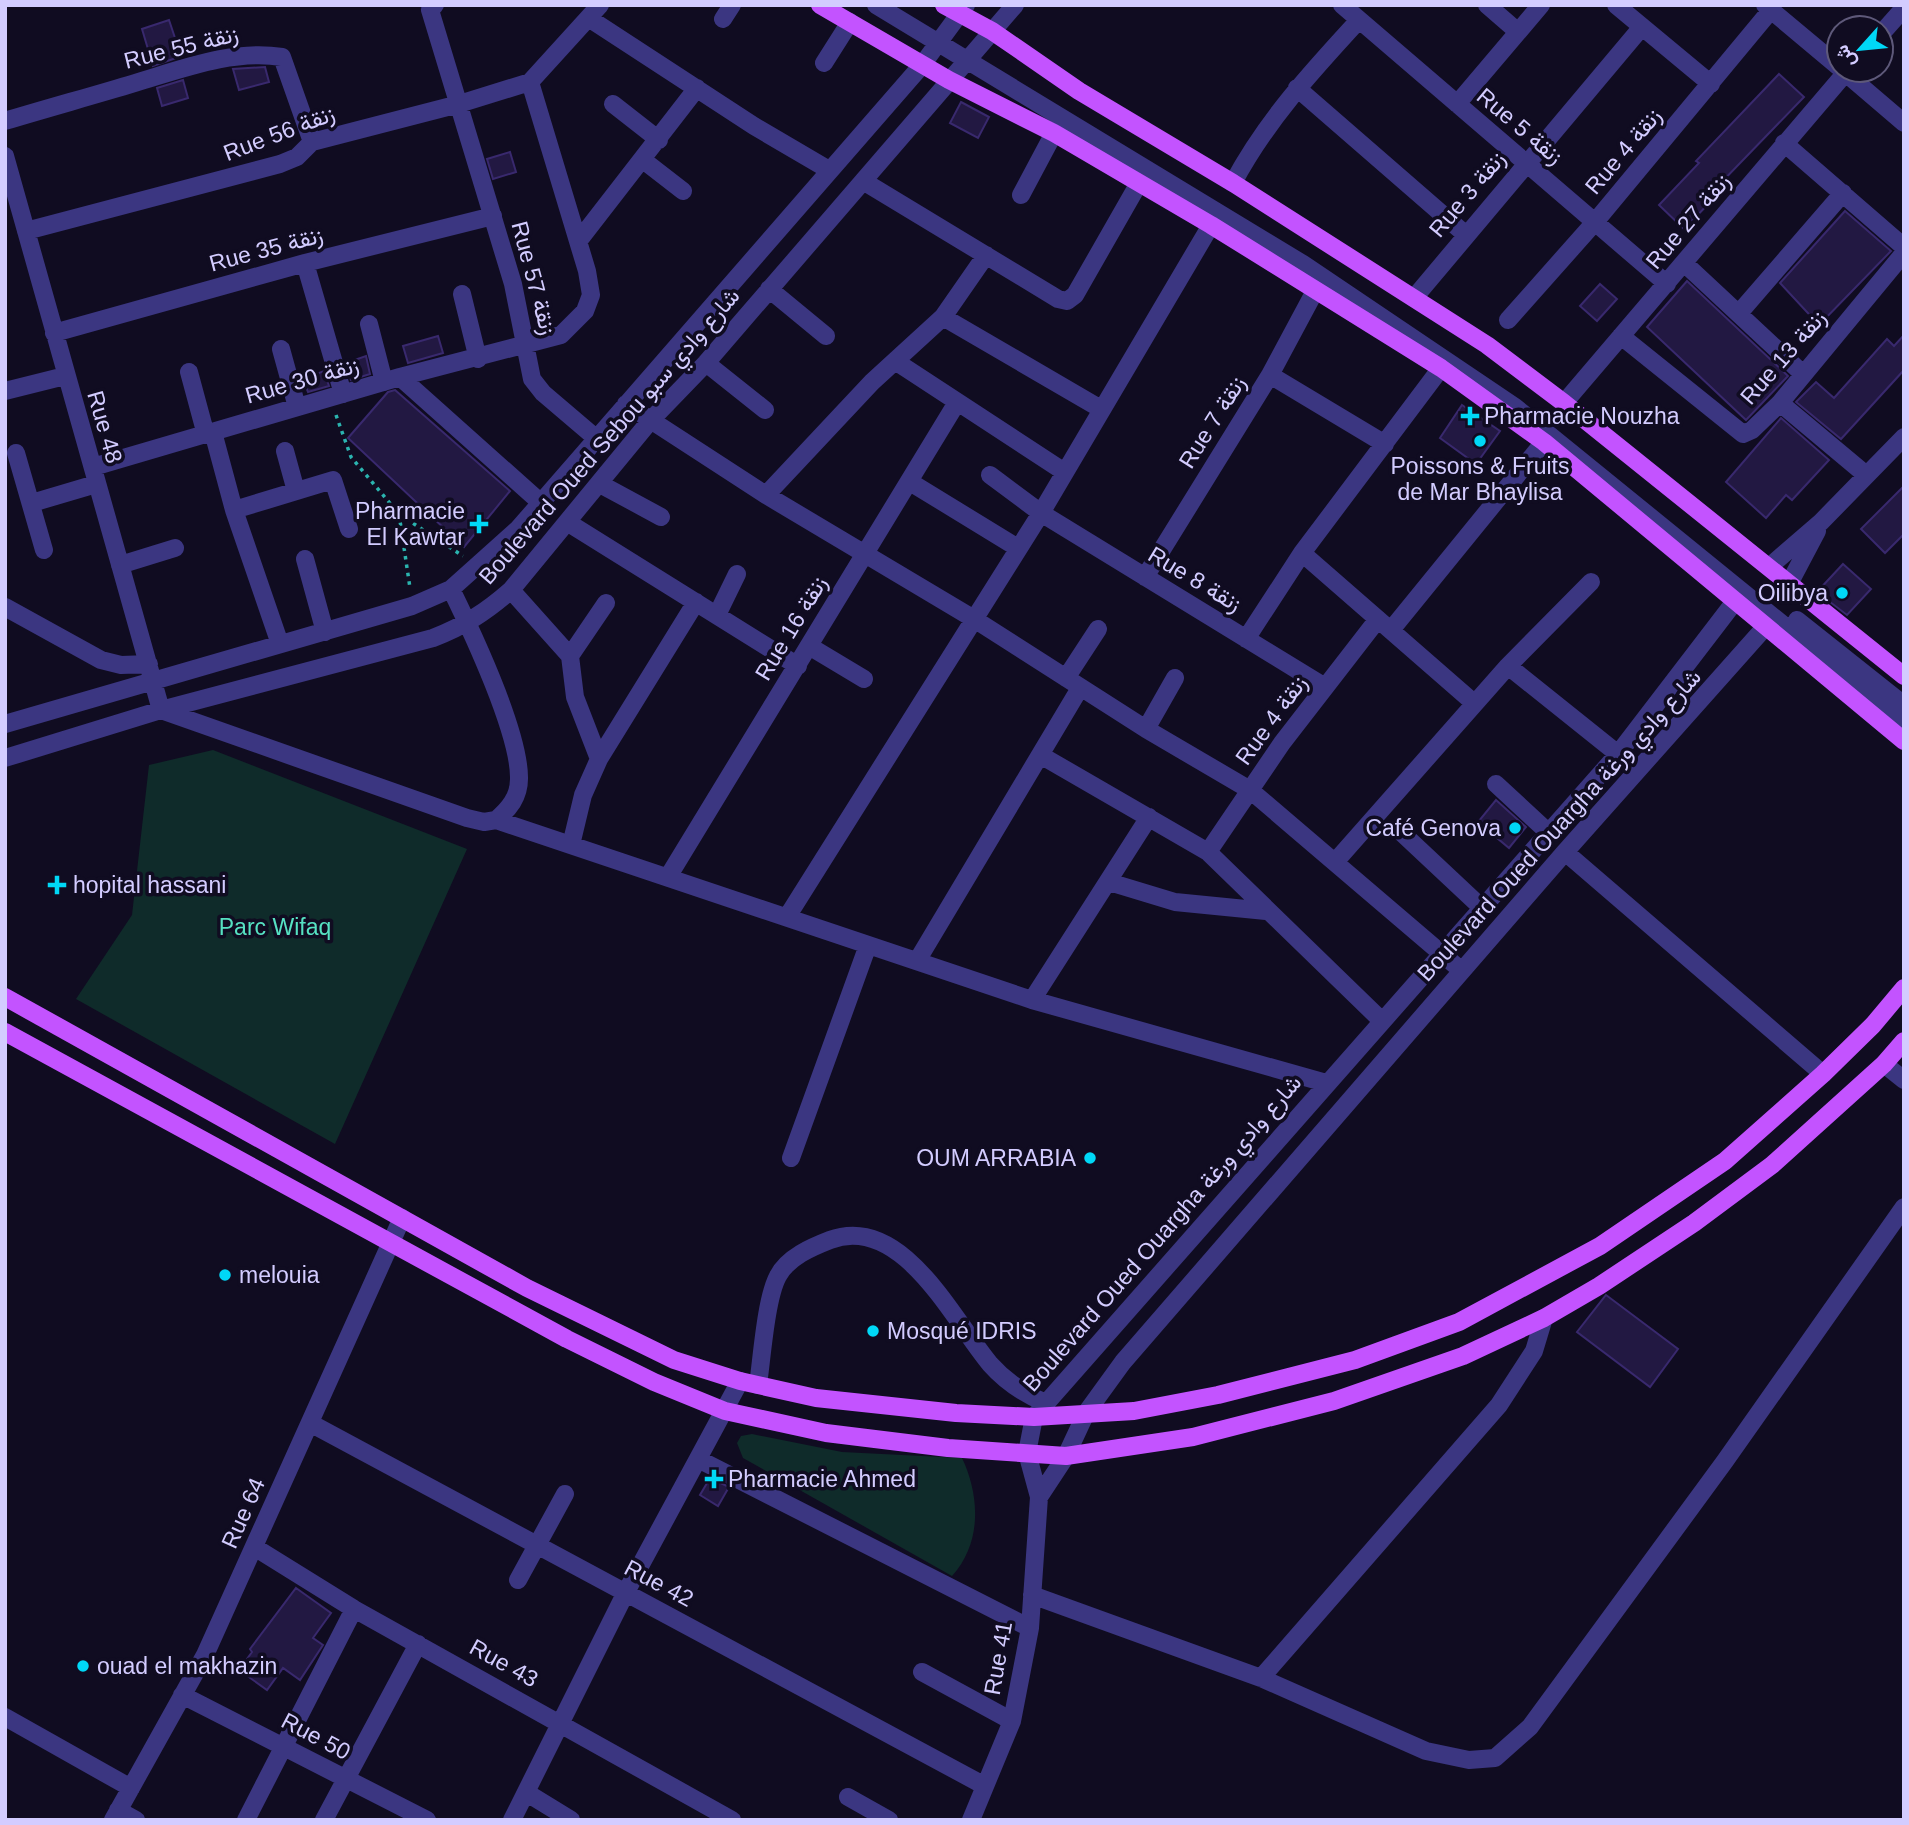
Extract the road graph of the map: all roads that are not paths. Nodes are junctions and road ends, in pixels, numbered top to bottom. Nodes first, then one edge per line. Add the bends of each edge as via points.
1 (435, 5) edge
2 (820, 5) edge
3 (876, 5) edge
4 (895, 5) edge
5 (1014, 5) edge
6 (1342, 5) edge
7 (1487, 5) edge
8 (1541, 5) edge
9 (1616, 5) edge
10 (956, 8) edge
11 (1768, 8) edge
12 (595, 12) edge
13 (1359, 20) junction
14 (850, 22) junction
15 (1641, 27) junction
16 (1517, 31) junction
17 (992, 32) junction
18 (941, 38) junction
19 (1825, 54) edge
20 (970, 56) junction
21 (824, 63) dead end
22 (922, 65) junction
23 (949, 80) junction
24 (530, 82) junction
25 (1711, 84) junction
26 (1832, 84) edge
27 (1860, 84) edge
28 (697, 88) junction
29 (1297, 88) junction
30 (459, 104) junction
31 (612, 104) dead end
32 (1457, 104) junction
33 (5, 121) edge
34 (1904, 123) edge
35 (1054, 133) junction
36 (659, 140) junction
37 (312, 142) junction
38 (1784, 143) junction
39 (5, 156) edge
40 (643, 160) junction
41 (1525, 162) junction
42 (829, 170) junction
43 (863, 181) junction
44 (1139, 183) junction
45 (1233, 183) junction
46 (683, 191) dead end
47 (1843, 193) junction
48 (1021, 195) dead end
49 (493, 216) junction
50 (1595, 222) junction
51 (1210, 225) junction
52 (26, 231) junction
53 (1465, 234) junction
54 (580, 239) junction
55 (1904, 247) edge
56 (1904, 253) edge
57 (986, 255) junction
58 (305, 263) junction
59 (1684, 263) junction
60 (1667, 284) junction
61 (769, 289) junction
62 (1315, 291) junction
63 (462, 294) dead end
64 (1414, 298) junction
65 (1740, 312) junction
66 (943, 317) junction
67 (1508, 320) dead end
68 (369, 324) dead end
69 (54, 333) junction
70 (826, 336) dead end
71 (1621, 336) junction
72 (527, 346) junction
73 (281, 349) dead end
74 (478, 359) junction
75 (895, 361) junction
76 (706, 363) junction
77 (1441, 368) junction
78 (189, 372) dead end
79 (1803, 374) junction
80 (1270, 375) junction
81 (65, 376) junction
82 (392, 379) junction
83 (5, 391) edge
84 (336, 395) junction
85 (1564, 403) junction
86 (1780, 403) junction
87 (626, 404) junction
88 (956, 404) junction
89 (297, 407) junction
90 (1101, 409) junction
91 (765, 410) dead end
92 (650, 421) junction
93 (209, 433) junction
94 (1904, 437) edge
95 (597, 439) junction
96 (1544, 442) junction
97 (1385, 444) junction
98 (285, 452) dead end
99 (16, 453) dead end
100 (1063, 471) junction
101 (1865, 474) junction
102 (990, 475) dead end
103 (94, 476) junction
104 (910, 482) junction
105 (600, 484) junction
106 (296, 491) junction
107 (766, 495) junction
108 (540, 502) junction
109 (32, 503) junction
110 (234, 510) junction
111 (1041, 513) junction
112 (662, 517) dead end
113 (567, 522) junction
114 (1821, 522) junction
115 (349, 529) dead end
116 (176, 548) dead end
117 (1018, 548) junction
118 (44, 550) dead end
119 (1302, 553) junction
120 (864, 554) junction
121 (305, 559) dead end
122 (120, 565) junction
123 (1769, 567) junction
124 (737, 574) dead end
125 (1145, 577) junction
126 (1591, 582) dead end
127 (1790, 584) junction
128 (451, 589) junction
129 (511, 590) junction
130 (1736, 600) junction
131 (696, 602) junction
132 (606, 603) dead end
133 (5, 607) edge
134 (717, 615) junction
135 (974, 619) junction
136 (468, 624) junction
137 (1385, 625) junction
138 (1767, 625) junction
139 (1098, 629) dead end
140 (325, 632) junction
141 (1246, 639) junction
142 (280, 644) junction
143 (809, 646) junction
144 (570, 656) junction
145 (798, 666) junction
146 (1508, 666) junction
147 (1902, 670) edge
148 (151, 672) junction
149 (1175, 678) dead end
150 (864, 680) dead end
151 (1073, 683) junction
152 (1325, 687) junction
153 (1475, 704) junction
154 (1904, 705) edge
155 (161, 710) junction
156 (1904, 723) edge
157 (5, 724) edge
158 (1146, 729) junction
159 (1904, 741) edge
160 (1618, 754) junction
161 (1042, 756) junction
162 (5, 758) edge
163 (599, 759) junction
164 (1496, 784) dead end
165 (1250, 790) junction
166 (1149, 817) junction
167 (496, 820) junction
168 (1402, 833) dead end
169 (1549, 833) junction
170 (571, 845) junction
171 (1208, 852) junction
172 (1565, 852) junction
173 (1335, 862) junction
174 (668, 877) junction
175 (1109, 881) junction
176 (1482, 908) junction
177 (1266, 911) junction
178 (787, 917) junction
179 (868, 945) junction
180 (1441, 953) junction
181 (917, 961) junction
182 (1462, 971) junction
183 (1904, 988) edge
184 (5, 997) edge
185 (1032, 1000) junction
186 (26, 1008) junction
187 (1382, 1021) junction
188 (8, 1034) edge
189 (1904, 1041) edge
190 (1884, 1064) junction
191 (1823, 1074) junction
192 (1904, 1080) edge
193 (1326, 1083) junction
194 (791, 1158) dead end
195 (1904, 1207) edge
196 (402, 1218) junction
197 (391, 1243) junction
198 (1544, 1318) junction
199 (740, 1381) junction
200 (758, 1385) junction
201 (1040, 1410) junction
202 (724, 1411) junction
203 (1086, 1413) junction
204 (310, 1423) junction
205 (1027, 1452) junction
206 (1066, 1456) junction
207 (698, 1459) junction
208 (565, 1494) dead end
209 (1038, 1497) junction
210 (537, 1546) junction
211 (254, 1547) junction
212 (518, 1580) dead end
213 (626, 1592) junction
214 (1032, 1595) junction
215 (354, 1609) junction
216 (1030, 1629) junction
217 (418, 1644) junction
218 (922, 1672) dead end
219 (1261, 1678) junction
220 (182, 1695) junction
221 (5, 1717) edge
222 (1012, 1721) junction
223 (563, 1724) junction
224 (285, 1747) junction
225 (346, 1780) junction
226 (985, 1786) junction
227 (131, 1787) junction
228 (527, 1793) junction
229 (848, 1797) dead end
230 (115, 1815) edge
231 (136, 1820) edge
232 (246, 1820) edge
233 (324, 1820) edge
234 (427, 1820) edge
235 (512, 1820) edge
236 (571, 1820) edge
237 (732, 1820) edge
238 (889, 1820) edge
239 (971, 1820) edge

1 - 30 street, Rue 57 زنقة via 430,10
2 - 14 main road
3 - 18 street
4 - 18 street
5 - 17 street, Boulevard Oued Sebou شارع وادي سبو
6 - 13 street, Rue 5 زنقة
7 - 16 street
8 - 16 street
9 - 15 street
10 - 17 main road
10 - 18 street, Boulevard Oued Sebou شارع وادي سبو
11 - 19 street
11 - 25 street, Rue 4 زنقة
12 - 24 street, Rue 56 زنقة
12 - 28 street
13 - 29 street
13 - 32 street, Rue 5 زنقة
14 - 21 street
14 - 22 main road
15 - 25 street
15 - 41 street, Rue 3 زنقة
16 - 32 street
17 - 20 street, Boulevard Oued Sebou شارع وادي سبو
17 - 45 main road via 1079,91
18 - 20 street
18 - 22 street, Boulevard Oued Sebou شارع وادي سبو
20 - 23 street, Boulevard Oued Sebou شارع وادي سبو
20 - 154 street via 1311,258 1518,396
20 - 156 street via 1303,264 1515,407
22 - 23 main road
22 - 42 street, Boulevard Oued Sebou شارع وادي سبو
23 - 35 main road
23 - 43 street, Boulevard Oued Sebou شارع وادي سبو
24 - 30 street, Rue 56 زنقة
24 - 54 street, Rue 30 زنقة
25 - 50 street, Rue 4 زنقة
26 - 38 street, Rue 27 زنقة
27 - 34 street
28 - 36 street
28 - 42 street
29 - 45 street
29 - 53 street
30 - 37 street, Rue 56 زنقة
30 - 49 street, Rue 57 زنقة
31 - 36 street
32 - 41 street, Rue 5 زنقة
33 - 37 street, Rue 55 زنقة via 181,69 263,54 282,57
35 - 44 main road
35 - 48 street
36 - 40 street
37 - 52 street, Rue 56 زنقة via 297,157 280,164
38 - 47 street
38 - 59 street, Rue 27 زنقة
39 - 52 street, Rue 48
40 - 46 street
40 - 54 street
41 - 50 street, Rue 5 زنقة
41 - 53 street, Rue 3 زنقة
42 - 87 street, Boulevard Oued Sebou شارع وادي سبو
43 - 57 street
43 - 61 street, Boulevard Oued Sebou شارع وادي سبو
44 - 51 main road
44 - 57 street via 1068,302
45 - 64 main road
47 - 55 street
47 - 65 street
49 - 58 street, Rue 35 زنقة
49 - 72 street, Rue 57 زنقة
50 - 60 street, Rue 5 زنقة
50 - 67 street, Rue 4 زنقة
51 - 62 main road
51 - 90 street
52 - 69 street, Rue 48
53 - 64 street, Rue 3 زنقة
54 - 72 street, Rue 30 زنقة via 591,295 585,312 561,335
56 - 79 street, Rue 13 زنقة
57 - 66 street
58 - 69 street, Rue 35 زنقة
58 - 84 street
59 - 60 street, Rue 27 زنقة
59 - 65 street
60 - 71 street, Rue 27 زنقة
61 - 70 street
61 - 76 street, Boulevard Oued Sebou شارع وادي سبو
62 - 77 main road
62 - 80 street, Rue 7 زنقة
63 - 74 street
64 - 85 main road
65 - 79 street
66 - 75 street
66 - 90 street
68 - 82 street
69 - 81 street, Rue 48
71 - 85 street, Rue 27 زنقة
71 - 86 street, Rue 13 زنقة via 1743,434
72 - 74 street, Rue 30 زنقة
72 - 95 street, Rue 57 زنقة via 536,386
73 - 89 street
74 - 82 street, Rue 30 زنقة
75 - 88 street
75 - 107 street
76 - 91 street
76 - 92 street, Boulevard Oued Sebou شارع وادي سبو
77 - 96 main road
77 - 97 street
78 - 93 street
79 - 86 street, Rue 13 زنقة
80 - 97 street
80 - 125 street, Rue 7 زنقة
81 - 83 street
81 - 103 street, Rue 48
82 - 84 street, Rue 30 زنقة
82 - 108 street
84 - 89 street, Rue 30 زنقة
85 - 123 main road
86 - 101 street
87 - 92 street
87 - 95 street, Boulevard Oued Sebou شارع وادي سبو
88 - 100 street
88 - 104 street, Rue 16 زنقة
89 - 93 street, Rue 30 زنقة
90 - 100 street
92 - 105 street, Boulevard Oued Sebou شارع وادي سبو
92 - 107 street
93 - 103 street, Rue 30 زنقة
93 - 110 street
94 - 101 street
95 - 108 street, Boulevard Oued Sebou شارع وادي سبو
96 - 130 main road
96 - 137 street, Rue 4 زنقة
97 - 119 street
98 - 106 street
99 - 109 street
100 - 111 street
101 - 114 street
102 - 111 street, Rue 8 زنقة
103 - 109 street, Rue 30 زنقة
103 - 122 street, Rue 48
104 - 117 street
104 - 120 street, Rue 16 زنقة
105 - 112 street
105 - 113 street, Boulevard Oued Sebou شارع وادي سبو
106 - 110 street
106 - 115 street via 333,480
107 - 120 street
108 - 128 street, Boulevard Oued Sebou شارع وادي سبو via 518,529
109 - 118 street
110 - 142 street
111 - 117 street
111 - 125 street, Rue 8 زنقة
113 - 129 street, Boulevard Oued Sebou شارع وادي سبو
113 - 131 street
114 - 123 street
114 - 127 street
116 - 122 street
117 - 135 street
119 - 137 street
119 - 141 street
120 - 135 street
120 - 143 street, Rue 16 زنقة
121 - 140 street
122 - 148 street, Rue 48
123 - 127 main road
124 - 134 street
125 - 141 street, Rue 8 زنقة
126 - 146 street
127 - 147 main road
128 - 136 street
128 - 140 street, Boulevard Oued Sebou شارع وادي سبو
129 - 136 street, Boulevard Oued Sebou شارع وادي سبو
129 - 144 street
130 - 138 main road
130 - 160 street, Boulevard Oued Ouargha شارع وادي ورغة
131 - 134 street
131 - 163 street
132 - 144 street
133 - 148 street via 101,660
134 - 145 street
135 - 151 street
135 - 178 street
136 - 155 street, Boulevard Oued Sebou شارع وادي سبو via 433,638
136 - 167 street via 517,759 515,798
137 - 152 street, Rue 4 زنقة
137 - 153 street
138 - 159 main road
138 - 172 street, Boulevard Oued Ouargha شارع وادي ورغة
139 - 151 street
140 - 142 street, Boulevard Oued Sebou شارع وادي سبو
141 - 152 street, Rue 8 زنقة
142 - 148 street, Boulevard Oued Sebou شارع وادي سبو
143 - 145 street, Rue 16 زنقة
143 - 150 street
144 - 163 street via 575,697
145 - 174 street, Rue 16 زنقة
146 - 153 street
146 - 160 street
148 - 155 street, Rue 48
148 - 157 street, Boulevard Oued Sebou شارع وادي سبو
149 - 158 street
151 - 158 street
151 - 161 street
152 - 165 street, Rue 4 زنقة
153 - 173 street
155 - 162 street, Boulevard Oued Sebou شارع وادي سبو
155 - 167 street via 467,818
158 - 165 street
160 - 169 street, Boulevard Oued Ouargha شارع وادي ورغة
161 - 166 street
161 - 181 street
163 - 170 street via 583,795
164 - 169 street
165 - 171 street, Rue 4 زنقة
165 - 173 street
166 - 171 street
166 - 175 street
167 - 170 street
168 - 176 street
169 - 176 street, Boulevard Oued Ouargha شارع وادي ورغة
170 - 174 street
171 - 177 street
172 - 182 street, Boulevard Oued Ouargha شارع وادي ورغة
172 - 191 street
173 - 180 street
174 - 178 street
175 - 177 street via 1175,902
175 - 185 street
176 - 180 street, Boulevard Oued Ouargha شارع وادي ورغة
177 - 187 street
178 - 179 street
179 - 181 street
179 - 194 street
180 - 182 street
180 - 187 street, Boulevard Oued Ouargha شارع وادي ورغة
181 - 185 street
182 - 203 street, Boulevard Oued Ouargha شارع وادي ورغة via 1123,1362
183 - 191 main road
184 - 186 main road
185 - 193 street
186 - 188 main road
186 - 196 main road
187 - 193 street, Boulevard Oued Ouargha شارع وادي ورغة
188 - 197 main road
189 - 190 main road
190 - 192 street
190 - 198 main road via 1772,1165 1599,1286
191 - 203 main road via 1725,1161 1600,1246 1459,1322 1355,1360 1218,1395 1134,1411
193 - 201 street, Boulevard Oued Ouargha شارع وادي ورغة
195 - 219 street via 1538,1716 1495,1758 1469,1760 1426,1751
196 - 197 street, Rue 64
196 - 199 main road via 527,1288 674,1360
197 - 202 main road via 567,1339
197 - 204 street, Rue 64
198 - 206 main road via 1463,1356 1334,1401 1193,1437
198 - 219 street via 1534,1351 1499,1405
199 - 200 main road
199 - 202 street
200 - 201 main road via 816,1398 957,1413
200 - 201 street via 778,1276 789,1261 843,1235 869,1239 900,1252 920,1271 991,1365
201 - 203 main road
201 - 205 street, Boulevard Oued Ouargha شارع وادي ورغة
202 - 205 main road via 826,1433
202 - 207 street
203 - 206 street, Boulevard Oued Ouargha شارع وادي ورغة
204 - 210 street, Rue 42
204 - 211 street, Rue 64
205 - 206 main road
205 - 209 street, Boulevard Oued Ouargha شارع وادي ورغة
206 - 209 street, Boulevard Oued Ouargha شارع وادي ورغة
207 - 213 street
207 - 216 street
208 - 210 street
209 - 214 street, Rue 41
210 - 212 street
210 - 213 street, Rue 42
211 - 215 street, Rue 43
211 - 220 street, Rue 64
213 - 223 street
213 - 226 street, Rue 42
214 - 216 street, Rue 41
214 - 219 street
215 - 217 street, Rue 43
215 - 224 street
216 - 222 street, Rue 41
217 - 223 street, Rue 43
217 - 225 street
218 - 222 street
220 - 224 street, Rue 50
220 - 227 street, Rue 64
221 - 227 street
222 - 226 street, Rue 41
223 - 228 street
223 - 237 street, Rue 43
224 - 225 street, Rue 50
224 - 232 street
225 - 233 street
225 - 234 street, Rue 50
226 - 239 street, Rue 41
227 - 230 street, Rue 64
228 - 235 street
228 - 236 street
229 - 238 street
230 - 231 street

